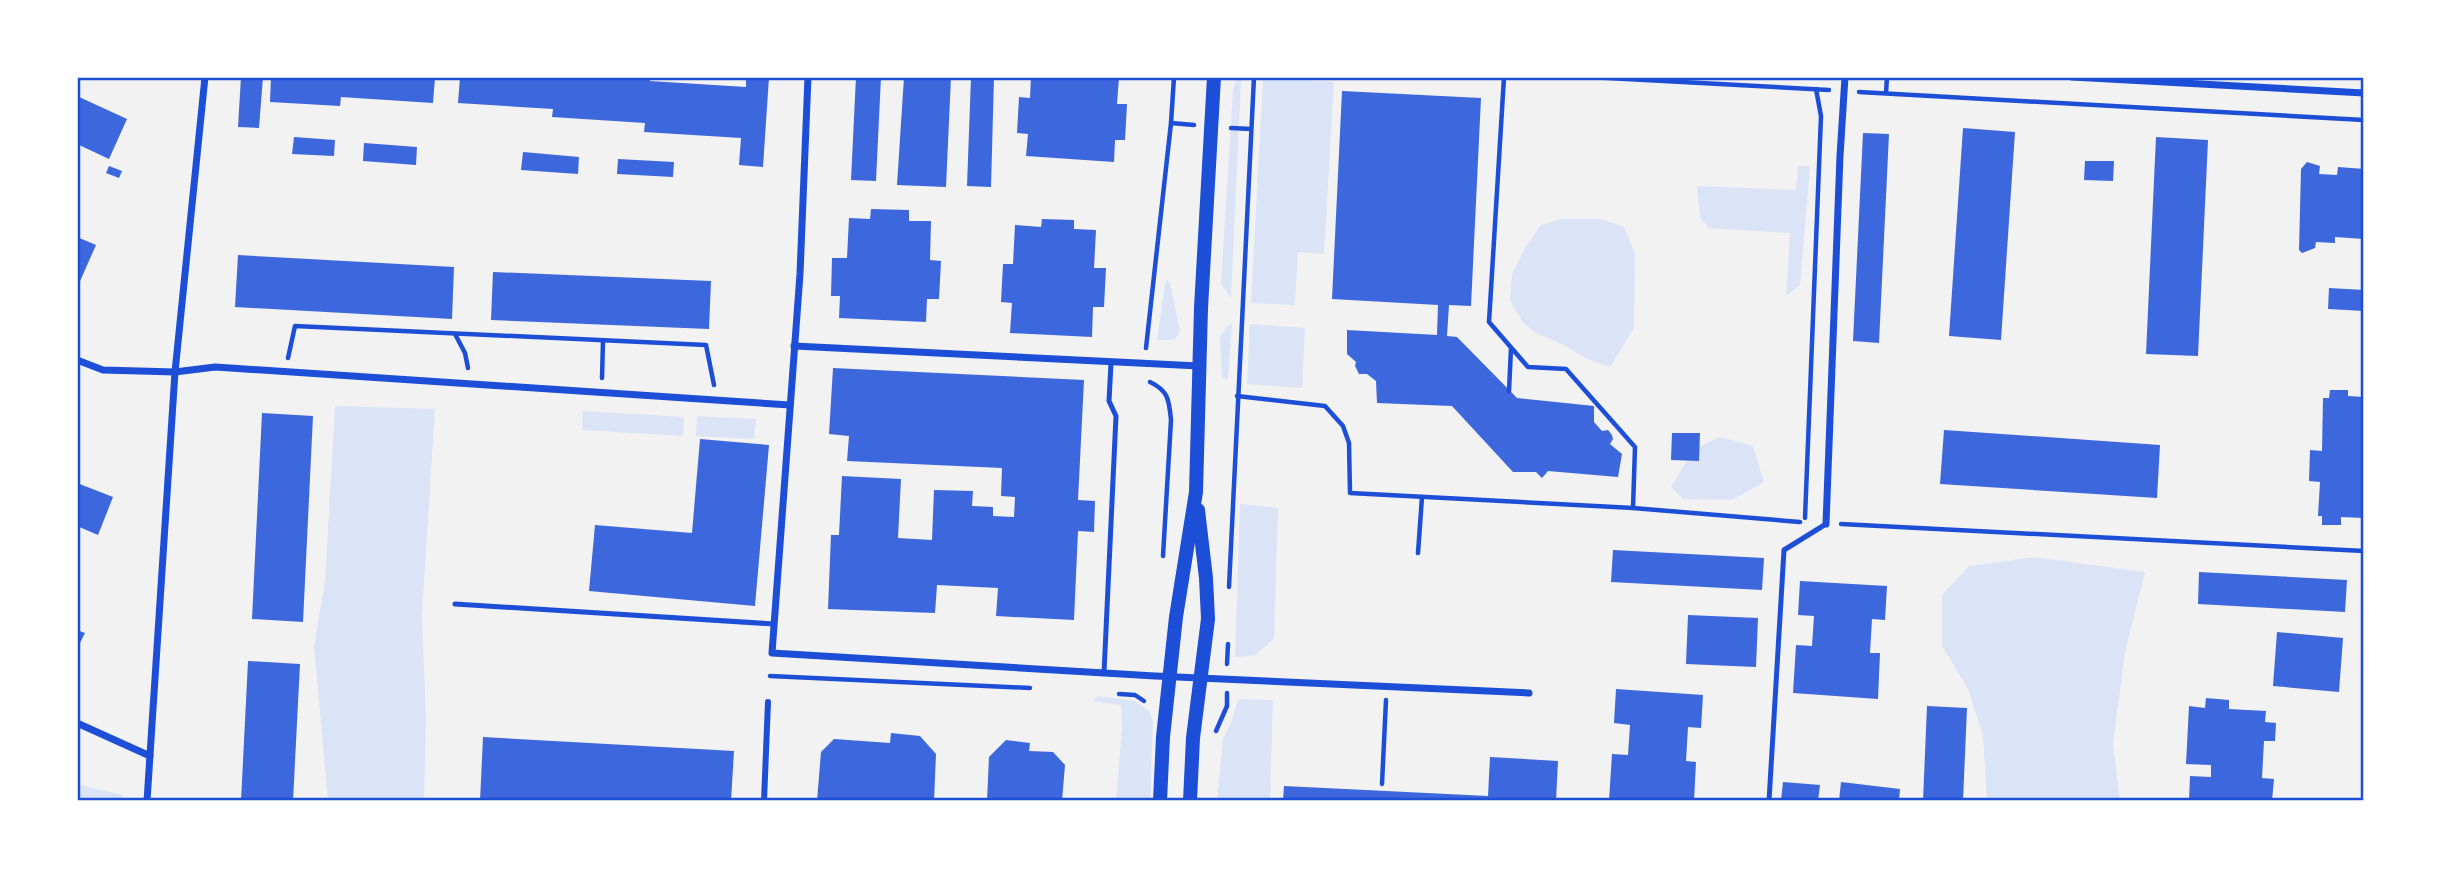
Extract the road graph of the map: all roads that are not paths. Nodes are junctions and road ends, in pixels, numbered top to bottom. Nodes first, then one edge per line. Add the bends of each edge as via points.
1 (205, 77) edge
2 (808, 77) edge
3 (1214, 77) edge
4 (1845, 77) edge
5 (2072, 77) edge
6 (2364, 93) edge
7 (794, 346) junction
8 (77, 360) edge
9 (1111, 363) junction
10 (1199, 366) junction
11 (175, 372) junction
12 (790, 405) junction
13 (1196, 492) junction
14 (1826, 523) joint
15 (455, 604) dead end
16 (774, 624) junction
17 (1104, 673) junction
18 (1170, 676) junction
19 (1200, 678) junction
20 (1529, 693) dead end
21 (768, 702) dead end
22 (77, 723) edge
23 (150, 756) junction
24 (147, 801) edge
25 (764, 801) edge
26 (1160, 801) edge
27 (1190, 801) edge
28 (1769, 801) edge

1 - 11 street
2 - 7 street
3 - 10 main road
4 - 14 street
5 - 6 street
7 - 9 street
7 - 12 street
8 - 11 street via 103,370
9 - 10 street
9 - 17 lane via 1109,401 1116,416
10 - 13 main road
11 - 12 street via 215,367
11 - 23 street
12 - 16 street
13 - 18 main road
13 - 19 main road via 1208,619
14 - 28 lane via 1784,550
15 - 16 lane
16 - 17 street via 772,653
17 - 18 street
18 - 19 street
18 - 26 main road
19 - 20 street
19 - 27 main road
21 - 25 street
22 - 23 street
23 - 24 street

